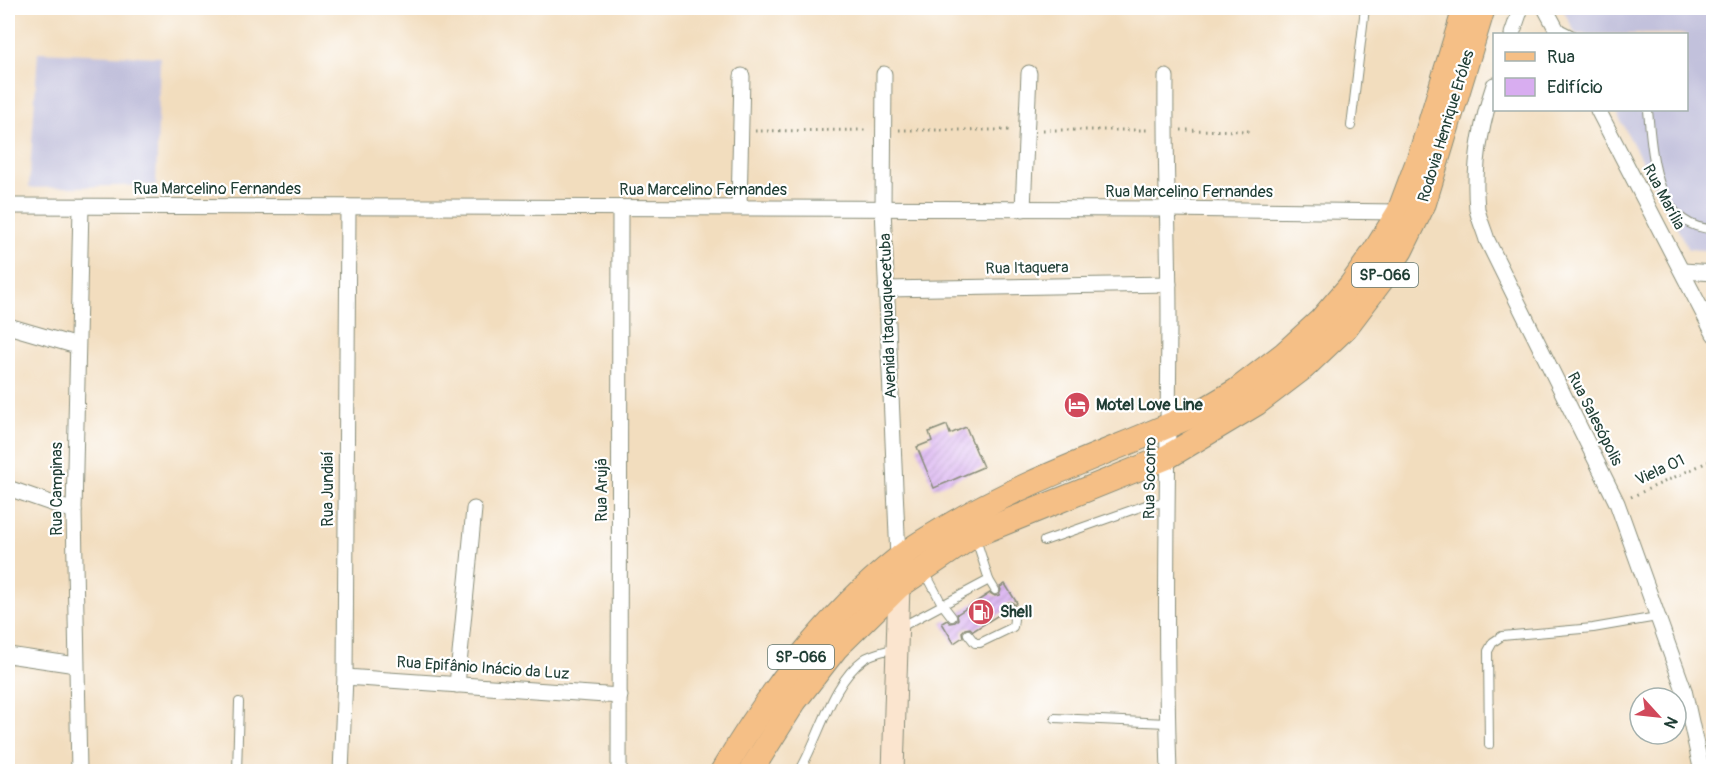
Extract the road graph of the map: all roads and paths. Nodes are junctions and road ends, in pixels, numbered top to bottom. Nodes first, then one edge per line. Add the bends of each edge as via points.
1 (1365, 8) edge
2 (1464, 8) edge
3 (1483, 8) edge
4 (1521, 8) edge
5 (1545, 8) edge
6 (1557, 30) edge
7 (1512, 33) edge
8 (1029, 73) dead end
9 (885, 74) dead end
10 (742, 76) dead end
11 (1166, 77) dead end
12 (1493, 88) edge
13 (1599, 111) edge
14 (1648, 111) edge
15 (1351, 126) dead end
16 (1028, 129) junction
17 (883, 130) junction
18 (1166, 130) junction
19 (742, 131) junction
20 (1251, 131) dead end
21 (8, 206) edge
22 (81, 207) junction
23 (348, 207) junction
24 (739, 207) junction
25 (620, 208) junction
26 (883, 208) junction
27 (1023, 209) junction
28 (1167, 209) junction
29 (1399, 212) junction
30 (1713, 229) edge
31 (1683, 271) junction
32 (1713, 273) edge
33 (1169, 284) junction
34 (886, 289) junction
35 (8, 326) edge
36 (1713, 334) edge
37 (76, 346) junction
38 (1168, 426) junction
39 (1167, 457) junction
40 (1713, 459) edge
41 (8, 488) edge
42 (1167, 502) junction
43 (1617, 503) junction
44 (474, 509) dead end
45 (74, 511) junction
46 (974, 535) junction
47 (1044, 542) dead end
48 (898, 558) junction
49 (924, 569) junction
50 (989, 580) junction
51 (899, 586) junction
52 (995, 590) dead end
53 (942, 604) junction
54 (1010, 608) dead end
55 (952, 617) dead end
56 (1657, 617) junction
57 (968, 634) dead end
58 (897, 639) junction
59 (8, 655) edge
60 (76, 665) junction
61 (345, 677) junction
62 (457, 685) junction
63 (620, 696) junction
64 (239, 702) dead end
65 (1055, 718) dead end
66 (1167, 723) junction
67 (1489, 745) dead end
68 (79, 771) edge
69 (237, 771) edge
70 (341, 771) edge
71 (620, 771) edge
72 (722, 771) edge
73 (750, 771) edge
74 (799, 771) edge
75 (893, 771) edge
76 (1168, 771) edge
77 (1702, 771) edge

1 - 15 lane
2 - 29 main road, Rodovia Henrique Eróles / SP-066 via 1421,153
3 - 39 main road, Rodovia Henrique Eróles / SP-066 via 1424,203 1380,282 1346,327 1303,368 1257,403
4 - 7 street
5 - 6 street
8 - 16 street
9 - 17 street, Avenida Itaquaquecetuba
10 - 19 street
11 - 18 street, Rua Socorro
12 - 43 street, Rua Salesópolis via 1479,150 1478,212 1487,240
13 - 31 street, Rua Marília
14 - 30 lane via 1656,178 1664,194 1689,224
16 - 17 path
16 - 18 path
16 - 27 street
17 - 19 path
17 - 26 street, Avenida Itaquaquecetuba
18 - 20 path
18 - 28 street, Rua Socorro
19 - 24 street
21 - 22 street, Rua Marcelino Fernandes
22 - 23 street, Rua Marcelino Fernandes
22 - 37 street, Rua Campinas
23 - 25 street, Rua Marcelino Fernandes
23 - 61 street, Rua Jundiaí
24 - 25 street, Rua Marcelino Fernandes
24 - 26 street, Rua Marcelino Fernandes
25 - 63 street, Rua Arujá
26 - 27 street, Rua Marcelino Fernandes
26 - 34 street, Avenida Itaquaquecetuba
27 - 28 street, Rua Marcelino Fernandes
28 - 29 street, Rua Marcelino Fernandes
28 - 33 street, Rua Socorro
29 - 38 main road, Rodovia Henrique Eróles / SP-066 via 1351,285 1292,347 1236,391
31 - 32 street
31 - 36 street, Rua Marília
33 - 34 street, Rua Itaquera
33 - 38 street, Rua Socorro
34 - 48 street, Avenida Itaquaquecetuba
35 - 37 street
37 - 45 street, Rua Campinas
38 - 39 street, Rua Socorro
38 - 48 main road, SP-066 via 978,508
39 - 42 street, Rua Socorro
39 - 46 main road, SP-066
40 - 43 path, Viela 01
41 - 45 street
42 - 47 lane via 1146,505
42 - 66 street, Rua Socorro
43 - 56 street, Rua Salesópolis
44 - 62 street
45 - 60 street, Rua Campinas
46 - 49 main road, SP-066
46 - 50 lane
48 - 72 main road, SP-066 via 815,639
49 - 51 main road, SP-066
49 - 53 lane
50 - 52 lane
50 - 53 lane
51 - 58 street
51 - 73 main road, SP-066 via 836,648 794,702
53 - 55 lane
53 - 58 lane
54 - 57 lane via 1012,627 980,643
56 - 67 lane via 1593,628 1502,636 1493,642 1488,651
56 - 77 street, Rua Salesópolis via 1684,690
58 - 74 lane via 866,657 840,686
58 - 75 street
59 - 60 street
60 - 68 street, Rua Campinas
61 - 62 street, Rua Epifânio Inácio da Luz
61 - 70 street, Rua Jundiaí
62 - 63 street, Rua Epifânio Inácio da Luz
63 - 71 street, Rua Arujá
64 - 69 lane
65 - 66 lane
66 - 76 street, Rua Socorro

